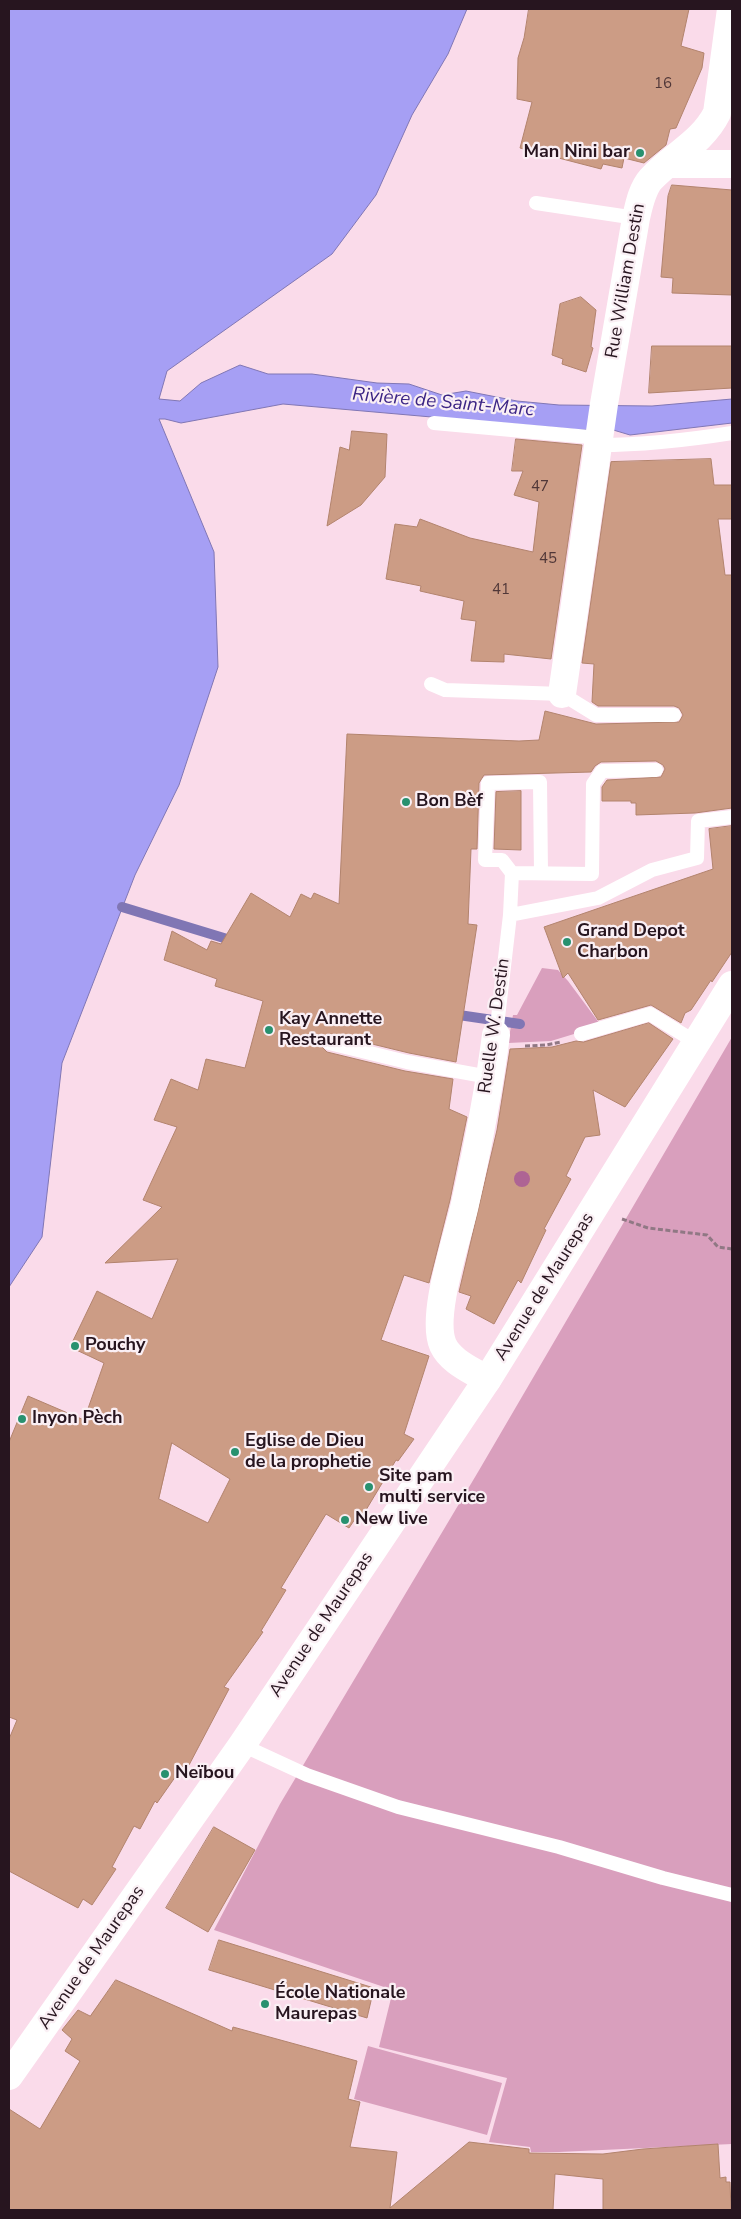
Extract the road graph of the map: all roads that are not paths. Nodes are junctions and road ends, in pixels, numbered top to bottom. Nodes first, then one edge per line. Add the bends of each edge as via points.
1 (731, 9) edge
2 (670, 164) junction
3 (732, 164) edge
4 (536, 203) dead end
5 (636, 218) junction
6 (434, 423) dead end
7 (732, 433) edge
8 (600, 439) junction
9 (431, 684) dead end
10 (562, 694) junction
11 (674, 715) dead end
12 (656, 770) dead end
13 (732, 817) edge
14 (512, 873) junction
15 (540, 873) junction
16 (510, 915) junction
17 (732, 985) edge
18 (497, 1032) joint
19 (581, 1034) road end
20 (329, 1042) dead end
21 (696, 1043) junction
22 (489, 1077) junction
23 (487, 1380) junction
24 (242, 1745) junction
25 (732, 1895) edge
26 (9, 2076) edge

1 - 2 street, Rue William Destin via 717,113 701,137
2 - 3 street
2 - 5 street, Rue William Destin via 651,179 642,194
4 - 5 lane
5 - 8 street, Rue William Destin
6 - 8 lane
7 - 8 lane via 673,442
8 - 10 street, Rue William Destin
9 - 10 lane via 445,690
10 - 11 lane via 596,715
12 - 15 lane via 602,771 593,784 592,874
13 - 16 lane via 698,821 698,858 652,870 598,898
14 - 15 lane
14 - 15 lane via 502,860 485,860 488,783 540,782
14 - 16 lane, Ruelle W. Destin
16 - 18 lane, Ruelle W. Destin
17 - 21 street, Avenue de Maurepas
18 - 22 street, Ruelle W. Destin
19 - 21 lane via 650,1014
20 - 22 lane via 407,1062
21 - 23 street, Avenue de Maurepas
22 - 23 street, Ruelle W. Destin via 465,1203 441,1304 439,1327 443,1344 451,1356
23 - 24 street, Avenue de Maurepas
24 - 25 lane via 307,1775 398,1807
24 - 26 street, Avenue de Maurepas

